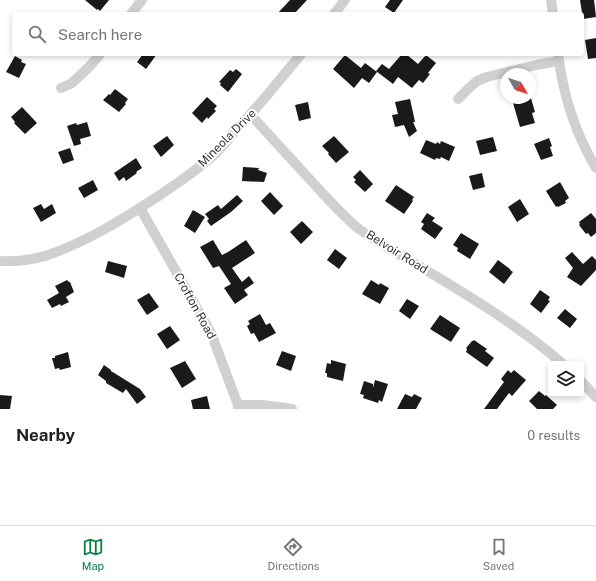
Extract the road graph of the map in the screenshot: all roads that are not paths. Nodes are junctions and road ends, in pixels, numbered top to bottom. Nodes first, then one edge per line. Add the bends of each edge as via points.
1 (142, 0) edge
2 (345, 0) edge
3 (551, 0) edge
4 (133, 12) edge
5 (336, 12) edge
6 (553, 12) edge
7 (98, 56) edge
8 (299, 56) edge
9 (558, 58) edge
10 (61, 88) dead end
11 (458, 100) dead end
12 (251, 115) junction
13 (596, 168) edge
14 (140, 208) junction
15 (0, 262) edge
16 (559, 361) edge
17 (584, 384) edge
18 (596, 397) edge
19 (238, 407) edge
20 (292, 409) edge

1 - 4 street
2 - 5 street
3 - 6 street
7 - 10 street via 72,83
8 - 12 street, Mineola Drive
9 - 11 street via 487,76
9 - 13 street via 568,106 577,132
12 - 14 street, Mineola Drive via 199,168
12 - 16 street, Belvoir Road via 359,228 515,325
14 - 15 street, Mineola Drive via 96,234 45,256
14 - 19 street, Crofton Road via 211,333
17 - 18 street
19 - 20 street via 263,405

